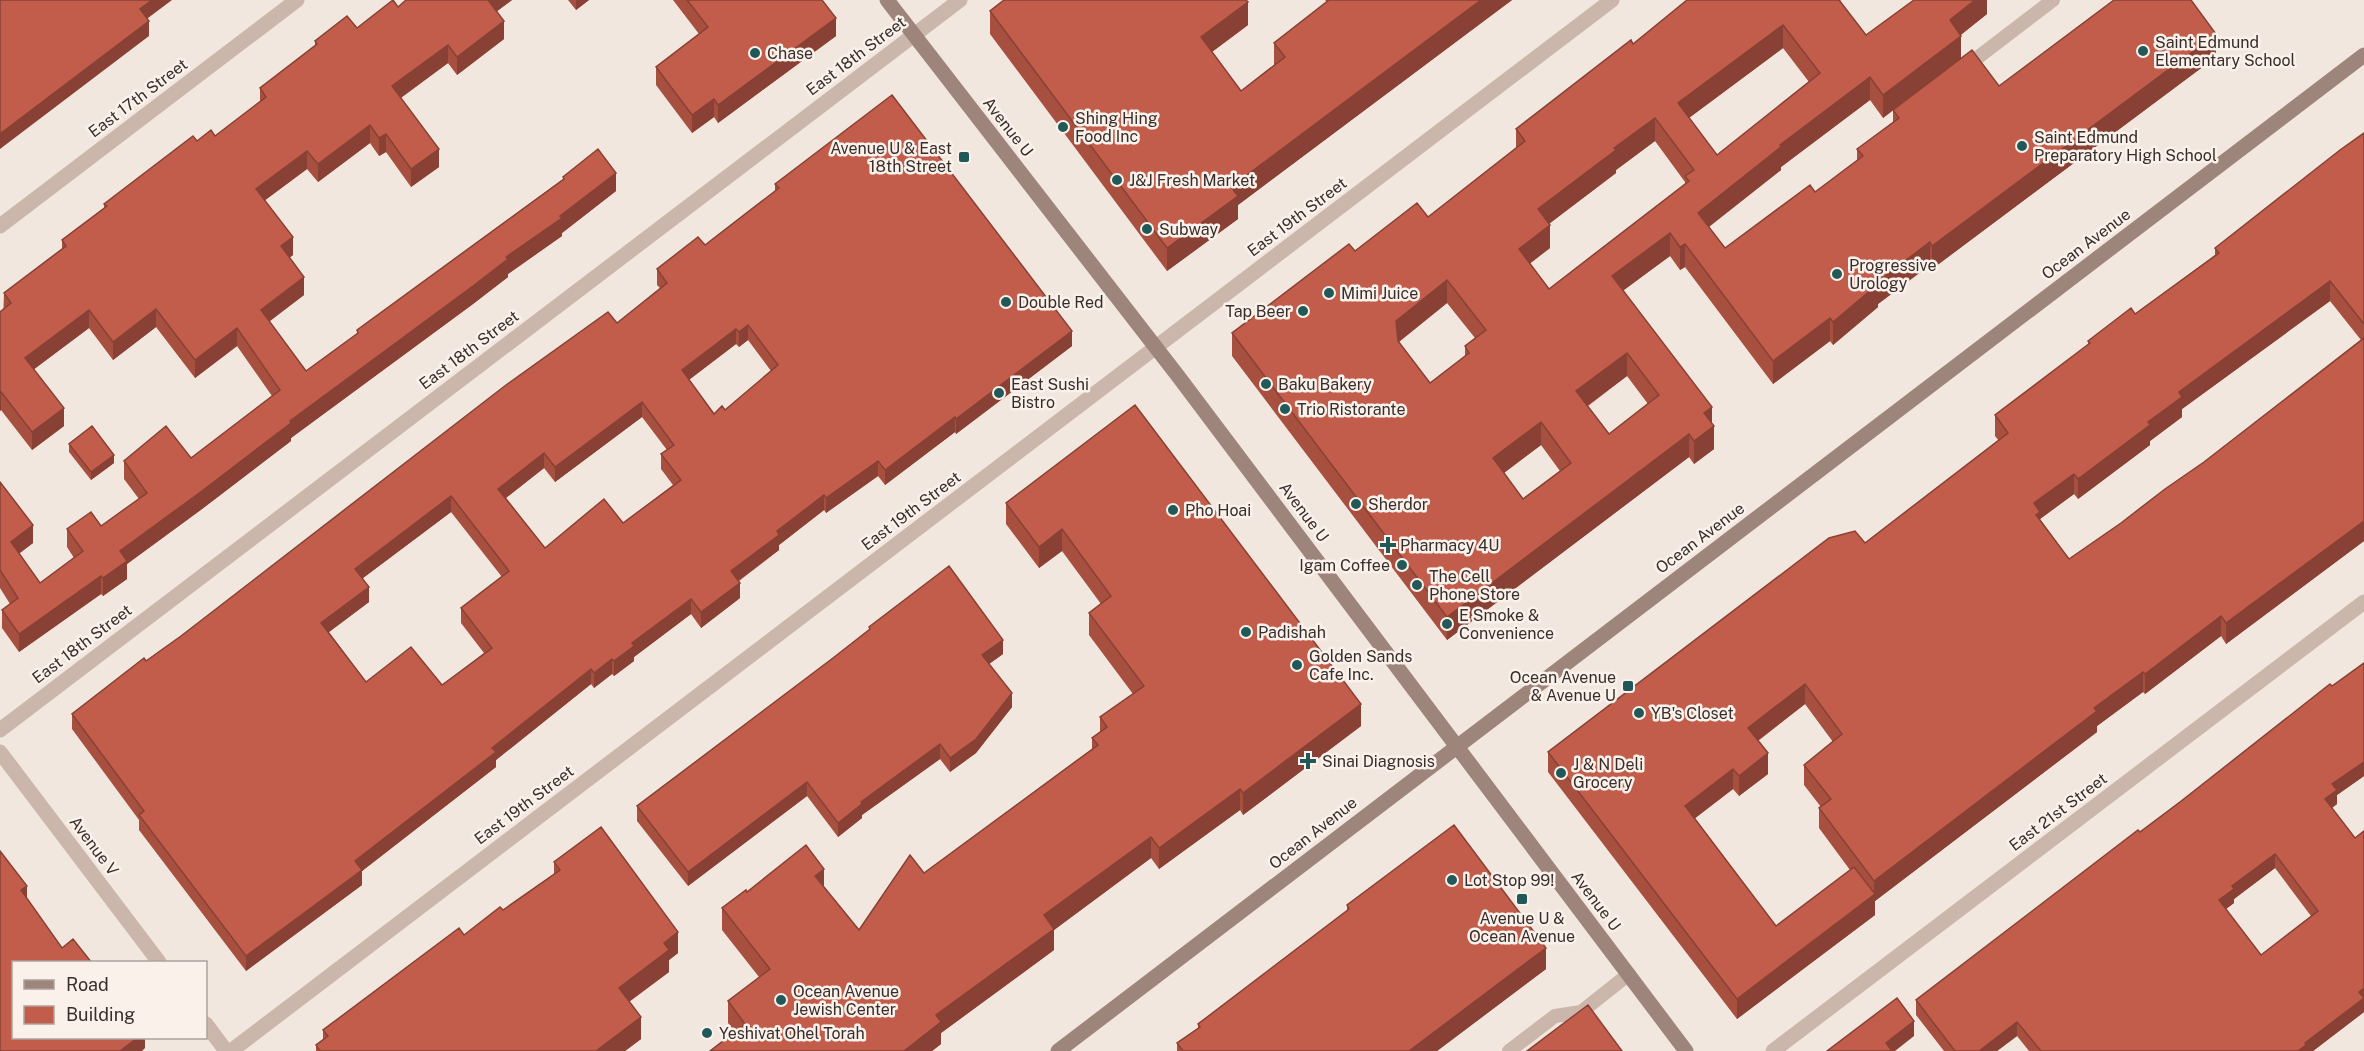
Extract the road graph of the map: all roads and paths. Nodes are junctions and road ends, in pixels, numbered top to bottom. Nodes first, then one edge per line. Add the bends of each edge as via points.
1 (297, 0) edge
2 (887, 0) edge
3 (960, 0) edge
4 (1612, 0) edge
5 (2053, 0) edge
6 (914, 35) junction
7 (2364, 55) edge
8 (1952, 77) edge
9 (0, 226) edge
10 (1156, 347) junction
11 (2364, 602) edge
12 (0, 730) edge
13 (1458, 745) junction
14 (0, 752) edge
15 (157, 961) edge
16 (1629, 974) junction
17 (207, 1025) edge
18 (228, 1051) edge
19 (1058, 1051) edge
20 (1509, 1051) edge
21 (1686, 1051) edge
22 (1773, 1051) edge

1 - 9 street, East 17th Street
2 - 6 main road, Avenue U
3 - 6 street, East 18th Street
4 - 10 street, East 19th Street
5 - 8 lane
6 - 10 main road, Avenue U
6 - 12 street, East 18th Street
7 - 13 main road, Ocean Avenue
10 - 13 main road, Avenue U
10 - 18 street, East 19th Street
11 - 22 street, East 21st Street
13 - 16 main road, Avenue U
13 - 19 main road, Ocean Avenue
14 - 15 street, Avenue V
16 - 20 lane via 1581,1012 1555,1016
16 - 21 main road, Avenue U
17 - 18 street

